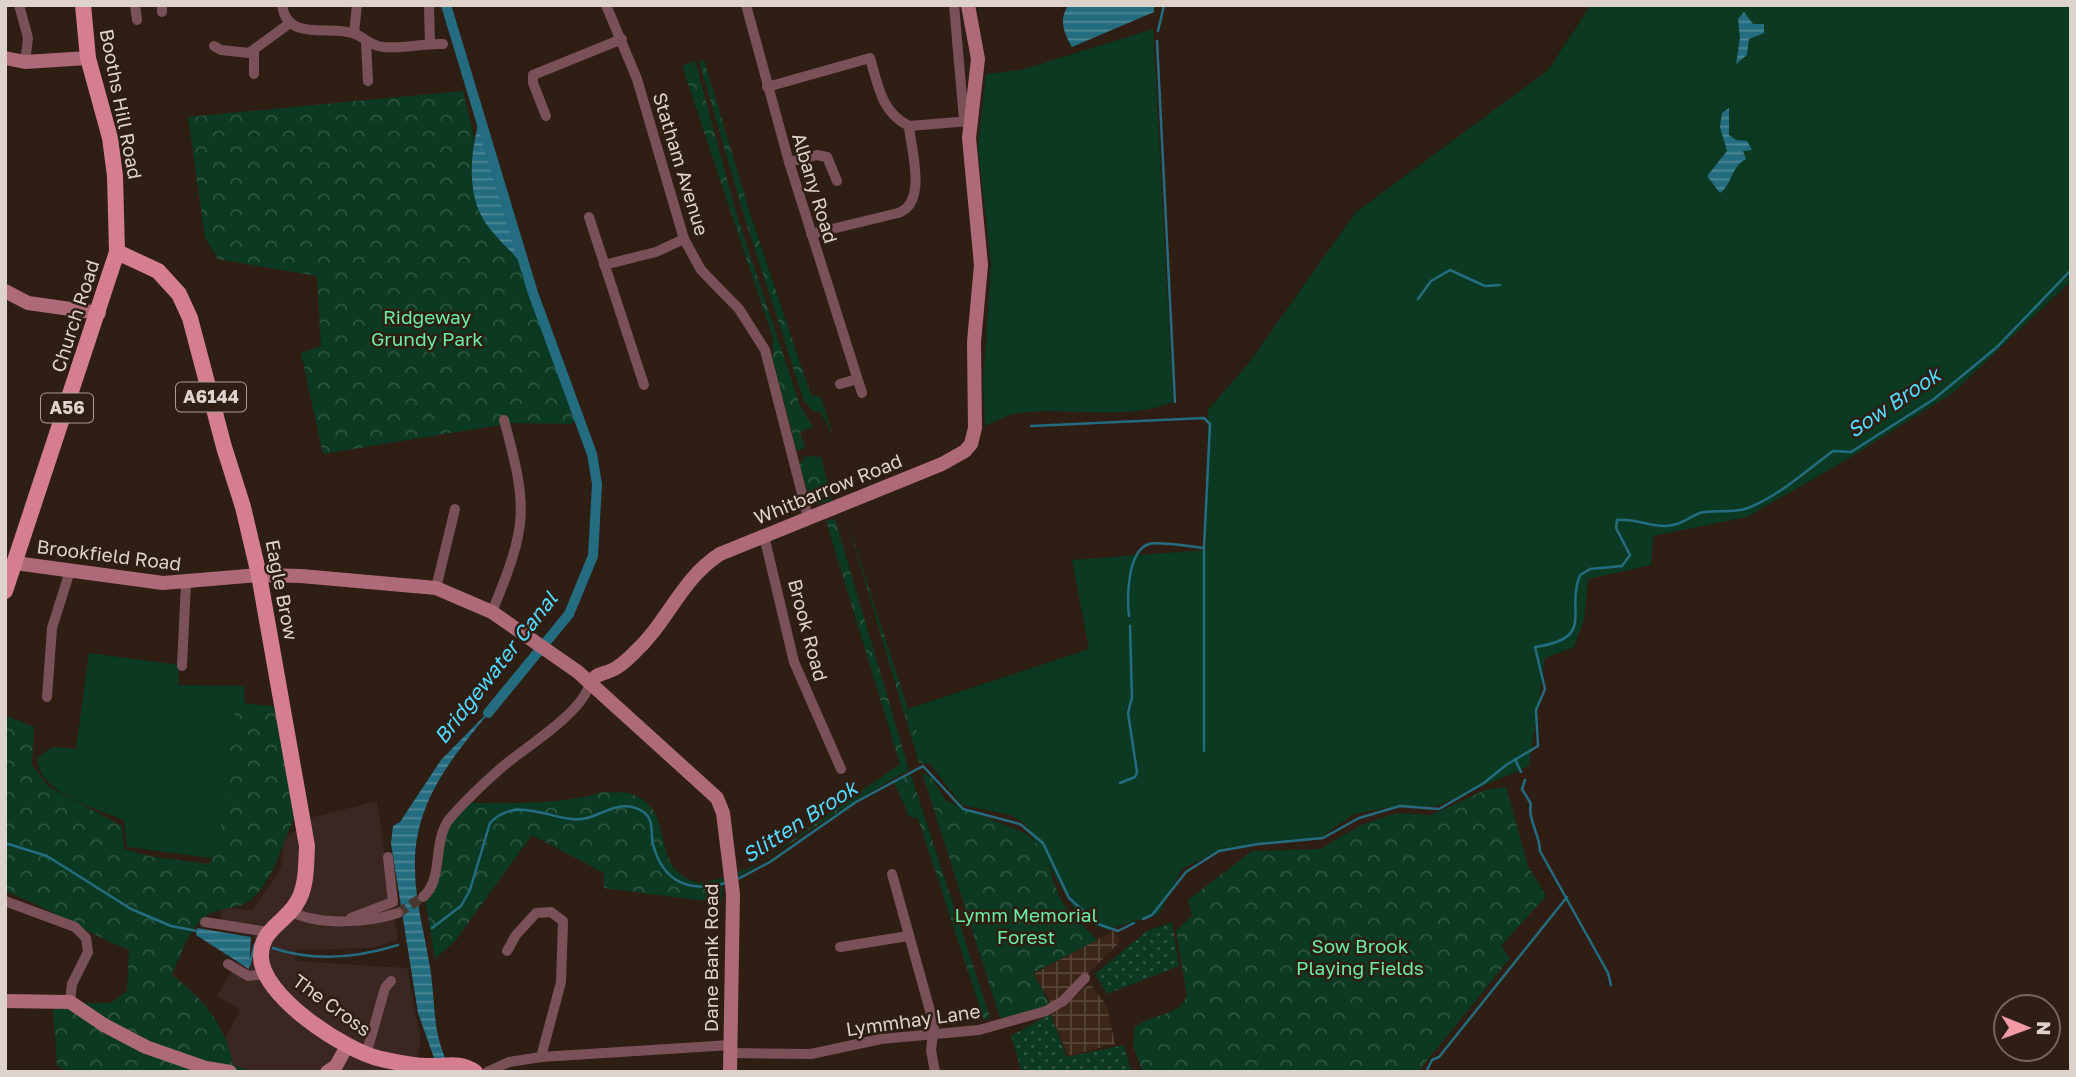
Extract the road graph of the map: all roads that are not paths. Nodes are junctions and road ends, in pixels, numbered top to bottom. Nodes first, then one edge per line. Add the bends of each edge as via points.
1 (19, 5) edge
2 (83, 5) edge
3 (135, 5) edge
4 (282, 5) edge
5 (357, 5) edge
6 (606, 5) edge
7 (746, 5) edge
8 (954, 5) edge
9 (968, 5) edge
10 (429, 7) dead end
11 (136, 20) dead end
12 (290, 23) junction
13 (354, 33) junction
14 (622, 39) junction
15 (366, 43) junction
16 (430, 43) junction
17 (443, 44) dead end
18 (214, 46) dead end
19 (254, 51) junction
20 (5, 58) edge
21 (88, 58) junction
22 (25, 62) junction
23 (254, 74) dead end
24 (368, 81) dead end
25 (767, 87) junction
26 (546, 116) dead end
27 (967, 120) junction
28 (909, 126) junction
29 (789, 162) junction
30 (837, 181) dead end
31 (589, 217) dead end
32 (811, 234) junction
33 (684, 239) junction
34 (117, 252) junction
35 (604, 265) junction
36 (5, 291) edge
37 (99, 313) junction
38 (857, 379) junction
39 (840, 384) dead end
40 (643, 386) dead end
41 (862, 393) dead end
42 (504, 420) dead end
43 (455, 509) dead end
44 (808, 517) junction
45 (764, 536) junction
46 (10, 563) edge
47 (70, 571) junction
48 (259, 575) junction
49 (186, 583) junction
50 (436, 588) junction
51 (5, 591) edge
52 (492, 612) junction
53 (182, 666) dead end
54 (590, 683) junction
55 (47, 697) dead end
56 (841, 769) dead end
57 (388, 857) dead end
58 (892, 874) dead end
59 (423, 897) tunnel mouth
60 (5, 901) edge
61 (290, 911) junction
62 (398, 913) tunnel mouth
63 (349, 919) junction
64 (205, 922) dead end
65 (908, 936) junction
66 (840, 947) dead end
67 (507, 951) dead end
68 (264, 952) junction
69 (228, 964) dead end
70 (1086, 978) dead end
71 (391, 981) dead end
72 (5, 1001) edge
73 (70, 1002) junction
74 (931, 1034) junction
75 (347, 1046) junction
76 (731, 1049) junction
77 (366, 1055) junction
78 (541, 1057) junction
79 (438, 1067) edge
80 (329, 1071) edge
81 (230, 1072) edge
82 (475, 1072) edge
83 (487, 1072) edge
84 (730, 1072) edge
85 (934, 1072) edge

1 - 22 street via 28,38
2 - 21 main road, Booths Hill Road / A56
3 - 11 street
4 - 12 street
5 - 13 street
6 - 14 street, Statham Avenue
7 - 25 street, Albany Road
8 - 27 street
9 - 27 street, Whitbarrow Road via 978,59
10 - 16 street
12 - 13 street via 306,30
12 - 19 street
13 - 15 street
14 - 26 street via 532,73
14 - 33 street, Statham Avenue
15 - 16 street via 392,47
15 - 24 street
16 - 17 street
18 - 19 street via 232,52
19 - 23 street
20 - 22 street
21 - 22 street
21 - 34 main road, Booths Hill Road / A56 via 110,138
25 - 28 street via 870,58 884,104
25 - 29 street, Albany Road
27 - 28 street
27 - 44 street, Whitbarrow Road via 981,265 974,342 974,438 965,451 942,464
28 - 32 street via 916,192 911,205 898,213
29 - 30 street via 827,157
29 - 32 street, Albany Road
31 - 35 street
32 - 38 street, Albany Road
33 - 35 street via 656,252
33 - 44 street, Statham Avenue via 701,270 739,309 765,349
34 - 37 main road, Church Road / A56
34 - 48 main road, Eagle Brow / A6144 via 158,271 179,294 190,318
35 - 40 street
36 - 37 street via 28,303
37 - 46 main road, Church Road / A56
38 - 39 street
38 - 41 street, Albany Road
42 - 52 street via 521,482 523,517 512,564
43 - 50 street
44 - 45 street, Whitbarrow Road
45 - 54 street, Whitbarrow Road via 720,554 695,572 654,632 613,670 599,673
45 - 56 street, Brook Road via 794,662
46 - 47 street, Brookfield Road
46 - 51 main road, Church Road / A56
47 - 49 street, Brookfield Road
47 - 55 street via 52,628
48 - 49 street, Brookfield Road
48 - 50 street, Brookfield Road
48 - 61 main road, Eagle Brow / A6144 via 305,826 303,884
49 - 53 street
50 - 52 street, Brookfield Road
52 - 54 street, Brookfield Road
54 - 59 street, Whitbarrow Road via 575,708 499,769 445,825 431,887
54 - 76 street, Dane Bank Road via 715,795 723,813 731,881
57 - 63 street via 393,902
58 - 65 street
60 - 73 street via 83,933 88,952 72,984
61 - 63 street
61 - 68 main road, Eagle Brow / A6144
62 - 63 street
64 - 68 street
65 - 66 street
65 - 74 street via 934,1024
67 - 78 street via 536,913 551,912 563,921 561,982
68 - 69 street via 248,976
68 - 75 main road, The Cross via 276,992
70 - 74 street, Lymmhay Lane via 1046,1012 979,1030
71 - 77 street
72 - 73 street
73 - 81 street via 146,1047
74 - 76 street, Lymmhay Lane via 811,1054
74 - 85 street
75 - 77 main road, The Cross
75 - 80 street
76 - 78 street, Dane Bank Road
76 - 84 street
77 - 79 main road, The Cross
78 - 83 street, Dane Bank Road via 509,1062
79 - 82 main road, The Cross via 463,1065

